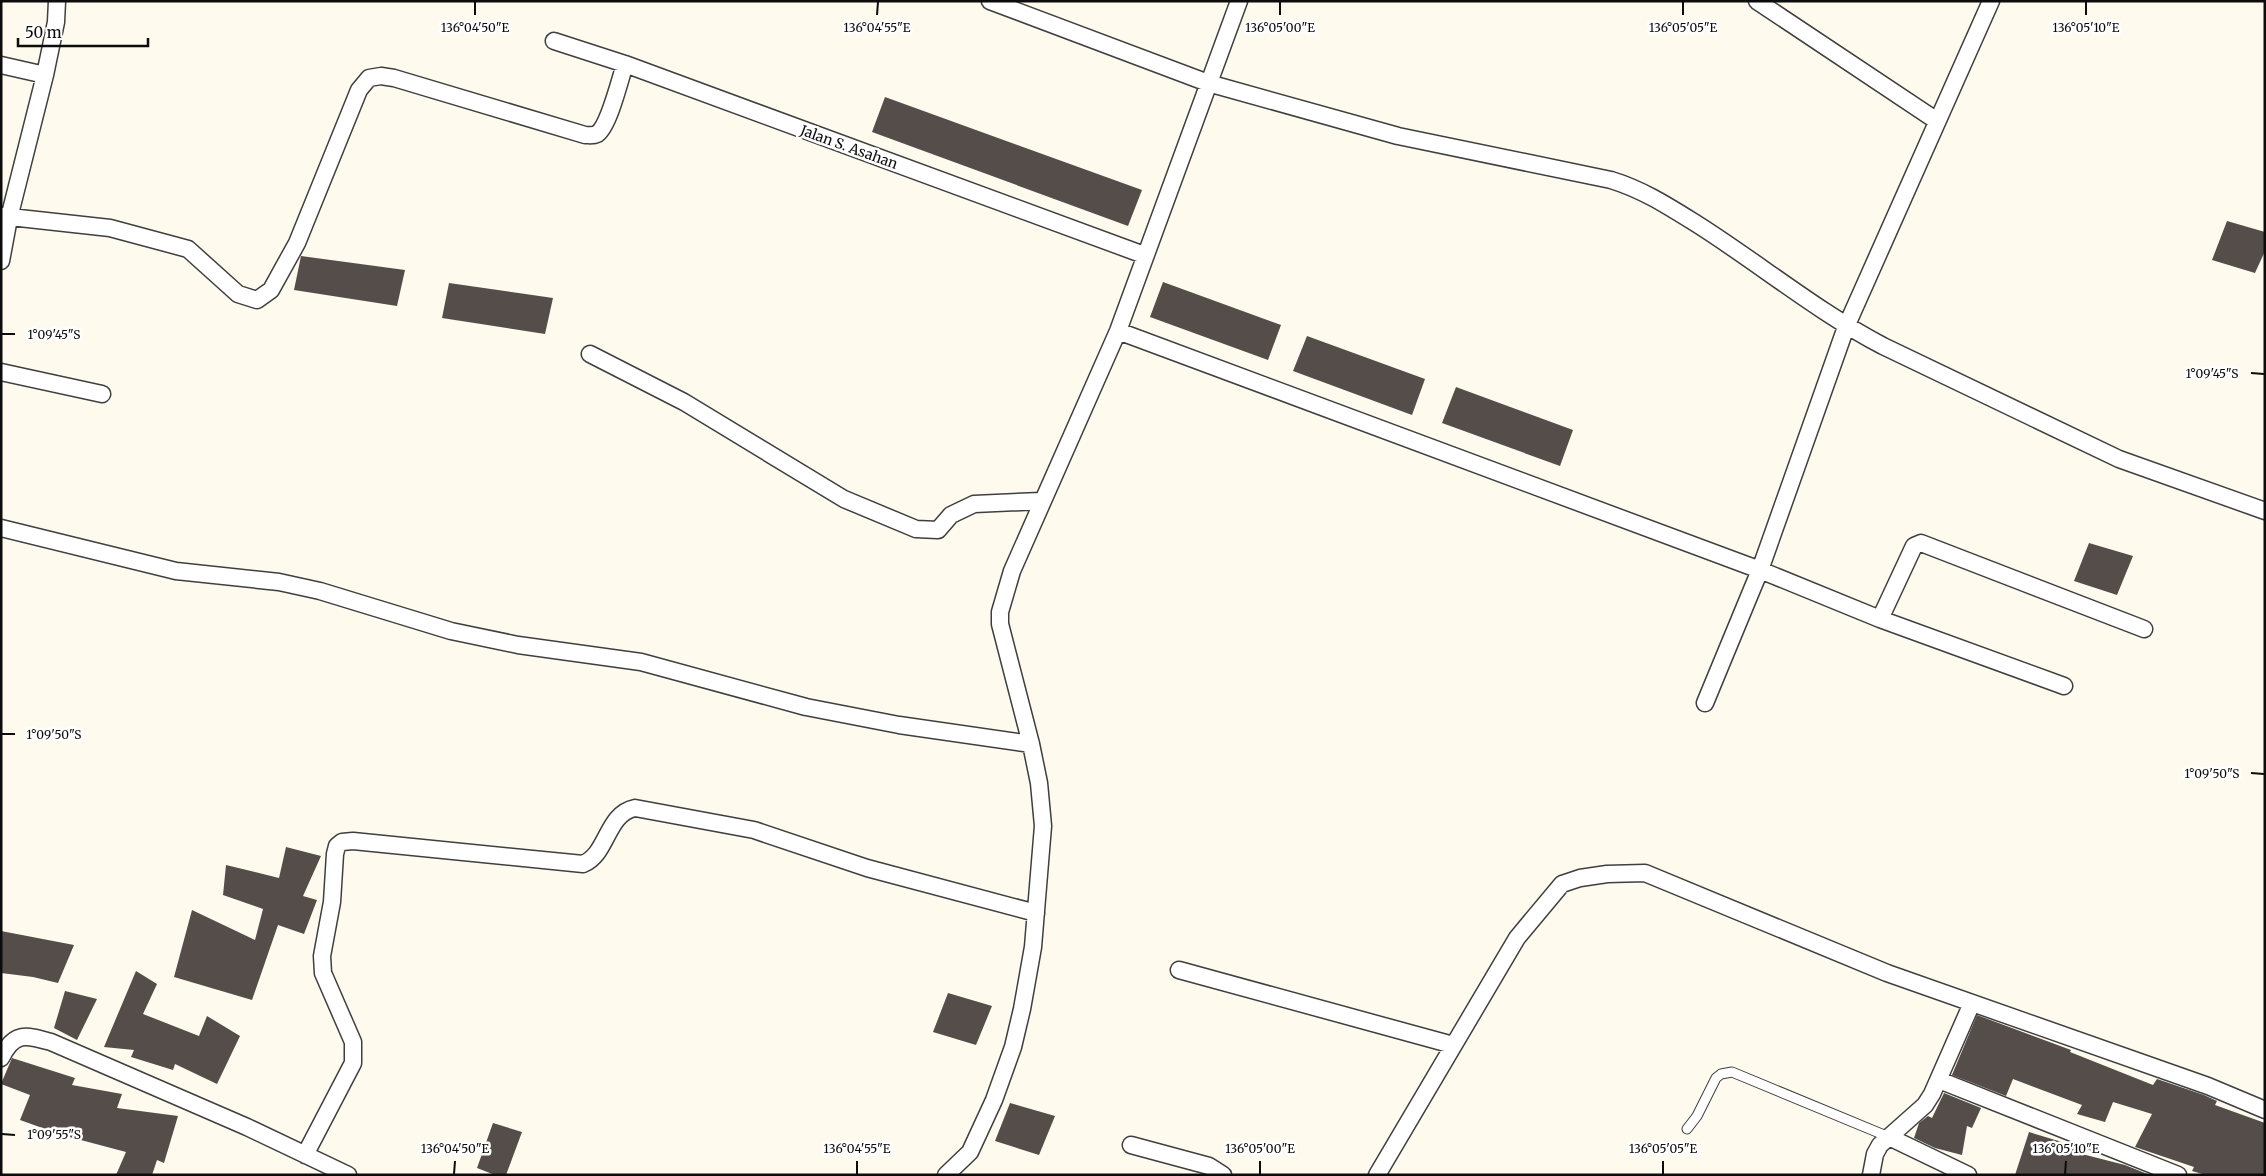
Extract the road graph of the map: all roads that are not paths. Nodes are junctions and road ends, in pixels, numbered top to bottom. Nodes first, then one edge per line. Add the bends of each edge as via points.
1 (57, 1) edge
2 (990, 1) edge
3 (1239, 1) edge
4 (1757, 1) edge
5 (1991, 1) edge
6 (554, 41) dead end
7 (625, 64) junction
8 (1, 65) edge
9 (45, 75) junction
10 (1208, 83) junction
11 (1937, 122) junction
12 (5, 217) edge
13 (1144, 256) junction
14 (1, 261) edge
15 (1846, 327) junction
16 (1118, 331) junction
17 (590, 354) dead end
18 (1, 372) edge
19 (102, 394) dead end
20 (1041, 501) junction
21 (2265, 511) edge
22 (1, 528) edge
23 (1760, 570) junction
24 (1880, 620) junction
25 (2144, 629) dead end
26 (2064, 686) dead end
27 (1705, 703) dead end
28 (1031, 744) junction
29 (1036, 913) junction
30 (1179, 970) dead end
31 (1972, 1003) junction
32 (1453, 1045) junction
33 (1, 1058) edge
34 (1939, 1080) junction
35 (2265, 1110) edge
36 (1687, 1129) dead end
37 (1889, 1136) junction
38 (1131, 1145) dead end
39 (305, 1155) junction
40 (348, 1175) edge
41 (946, 1175) edge
42 (1223, 1175) edge
43 (1378, 1175) edge
44 (1871, 1175) edge
45 (1968, 1175) edge
46 (2178, 1175) edge

1 - 9 street
2 - 10 street
3 - 10 street
4 - 11 street
5 - 11 street
6 - 7 street, Jalan S. Asahan
7 - 12 street via 605,122 593,135 394,78 369,78 359,90 297,243 271,290 257,300 238,294 188,249 110,228
7 - 13 street, Jalan S. Asahan
8 - 9 street
9 - 12 street
10 - 13 street
10 - 15 street via 1398,136 1634,187 1745,255
11 - 15 street
12 - 14 street
13 - 16 street
15 - 21 street via 2119,460
15 - 23 street
16 - 20 street
16 - 23 street
17 - 20 street via 684,402 844,499 916,529 938,530 951,515 974,504
18 - 19 street
20 - 28 street via 1012,571 1000,612 1000,624
22 - 28 street via 176,571 279,582 320,590 451,631 518,645 642,662 806,707 899,725
23 - 24 street
23 - 27 street
24 - 25 street via 1914,546 1922,543
24 - 26 street
28 - 29 street via 1043,826
29 - 39 street via 867,868 754,830 634,808 619,815 594,856 583,864 342,842 335,854 332,902 322,967 353,1042 354,1063
29 - 41 street via 1013,1047 994,1100 970,1152
30 - 32 street
31 - 32 street via 1887,973 1645,873 1607,874 1562,884 1517,938
31 - 34 street
31 - 35 street via 2208,1086
32 - 43 street
33 - 39 street via 7,1046 18,1037 35,1037 51,1042
34 - 37 street via 1925,1105
34 - 46 street
36 - 37 lane via 1716,1078 1732,1072
37 - 44 street via 1875,1154
37 - 45 street
38 - 42 street via 1209,1166
39 - 40 street

